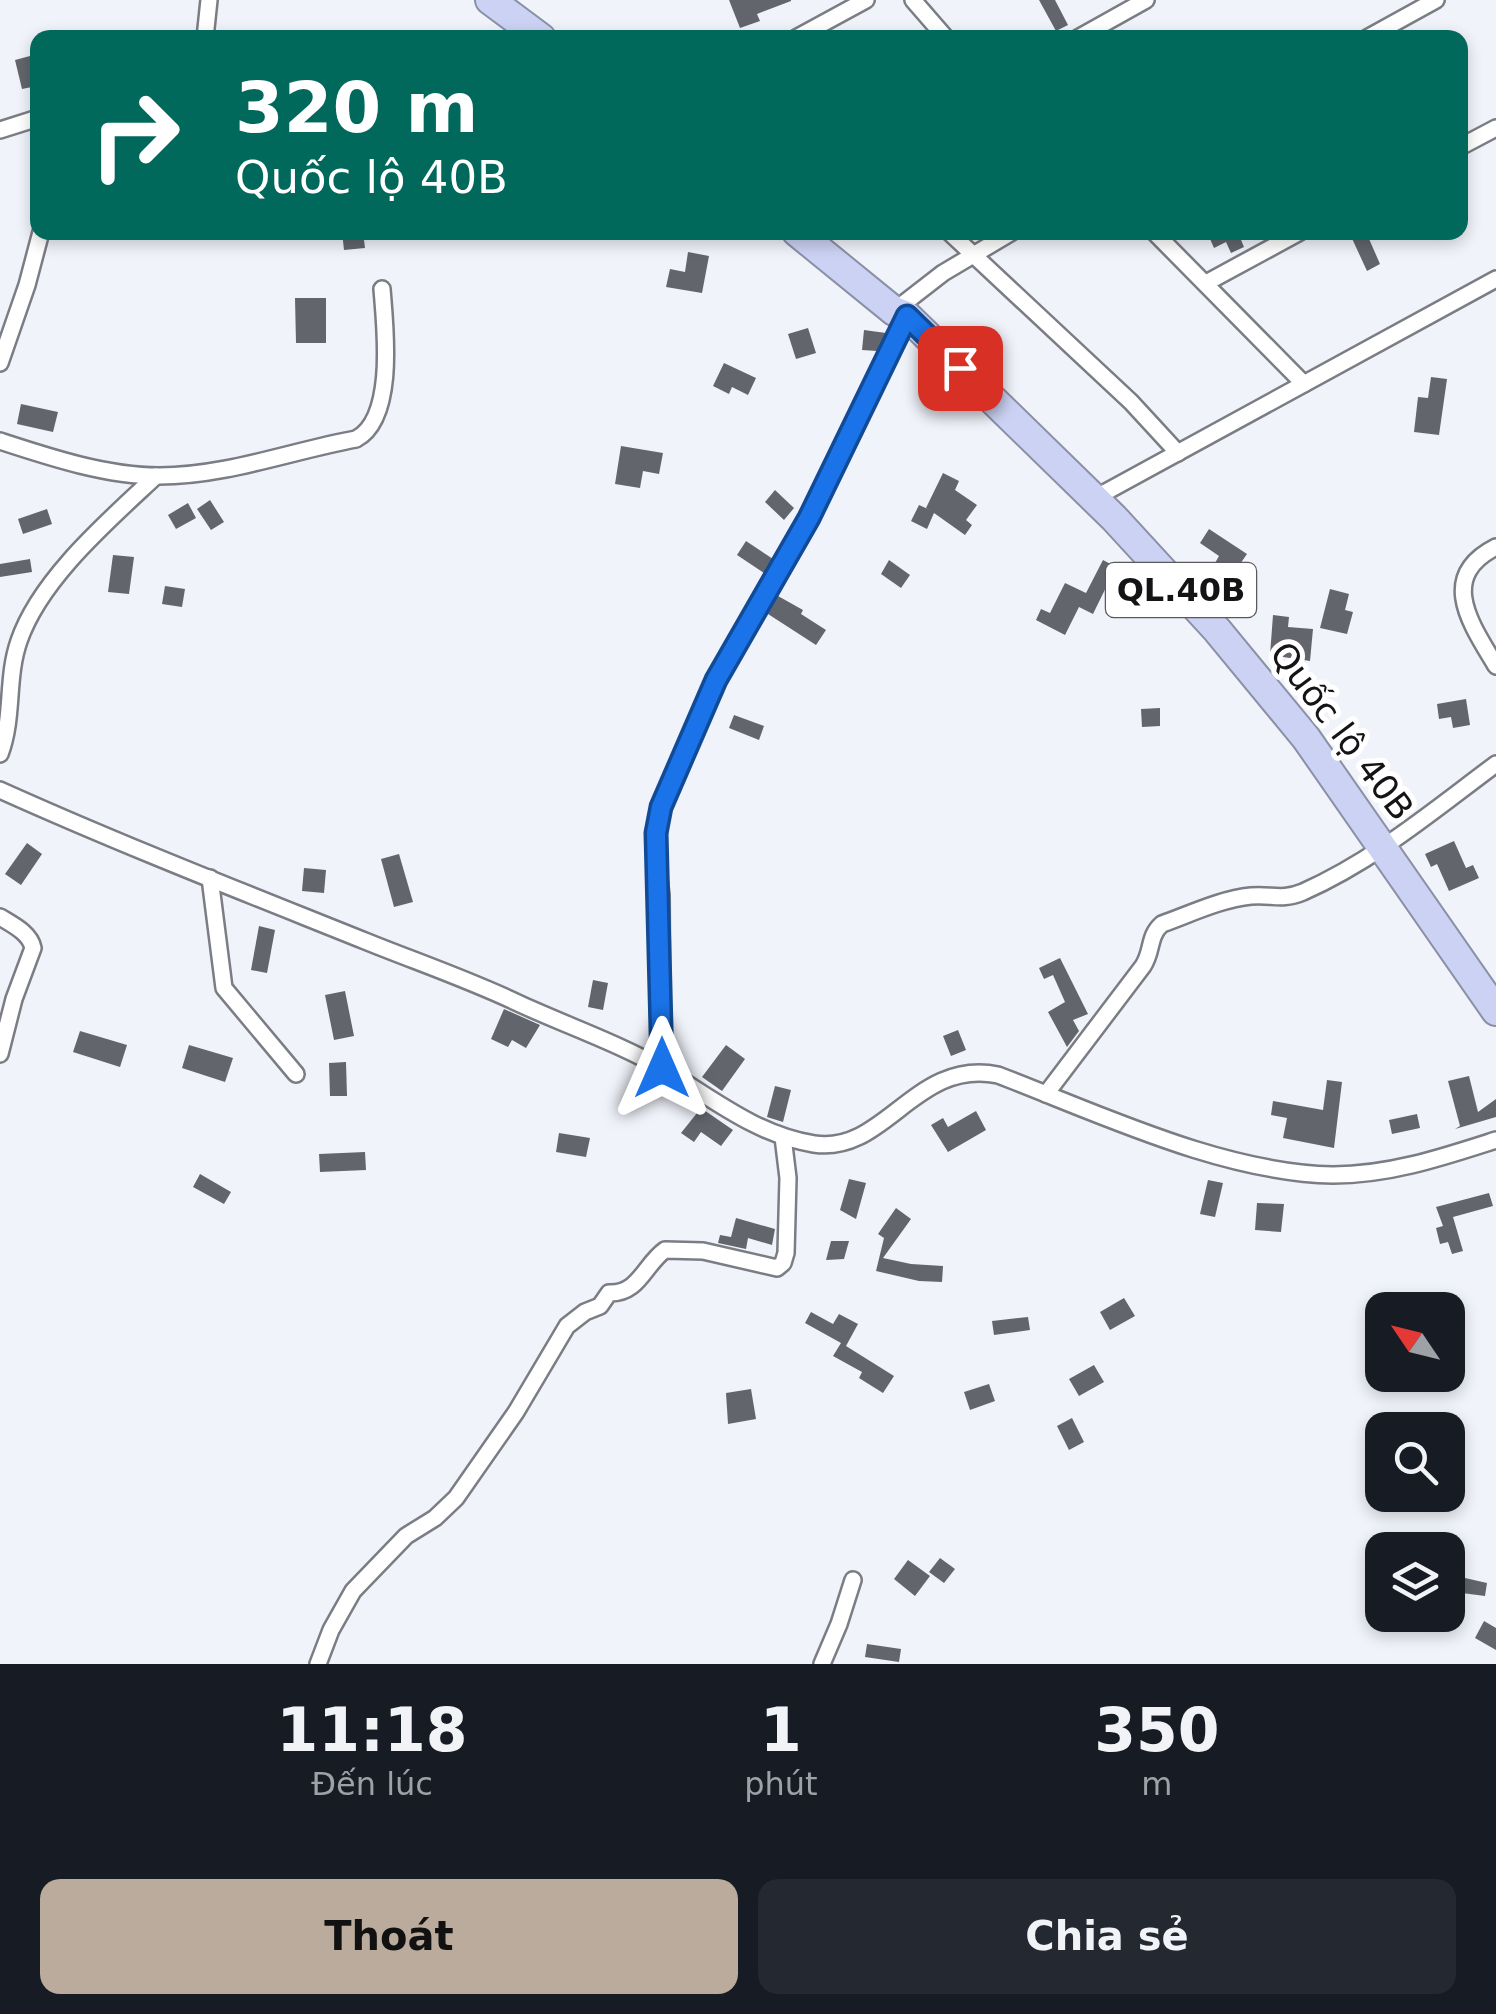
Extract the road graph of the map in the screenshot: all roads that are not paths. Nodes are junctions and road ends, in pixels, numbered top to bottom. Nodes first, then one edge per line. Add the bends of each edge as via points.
1 (209, 0) edge
2 (490, 0) edge
3 (866, 0) edge
4 (913, 0) edge
5 (1146, 0) edge
6 (1436, 0) edge
7 (206, 30) edge
8 (530, 30) edge
9 (811, 30) edge
10 (939, 30) edge
11 (1092, 30) edge
12 (1382, 30) edge
13 (30, 121) edge
14 (1496, 128) edge
15 (0, 130) edge
16 (1468, 144) edge
17 (39, 240) edge
18 (806, 240) edge
19 (958, 240) edge
20 (999, 240) edge
21 (1162, 240) edge
22 (1285, 240) edge
23 (974, 255) junction
24 (1496, 279) edge
25 (1206, 283) junction
26 (382, 289) dead end
27 (901, 314) junction
28 (0, 363) edge
29 (1304, 384) junction
30 (0, 441) edge
31 (1178, 452) junction
32 (156, 476) junction
33 (1093, 499) junction
34 (1496, 547) edge
35 (1496, 666) edge
36 (0, 754) edge
37 (1496, 764) edge
38 (0, 790) edge
39 (1385, 848) junction
40 (210, 878) junction
41 (0, 917) edge
42 (7, 1002) edge
43 (1496, 1010) edge
44 (0, 1054) edge
45 (662, 1068) junction
46 (296, 1074) dead end
47 (1046, 1094) junction
48 (783, 1136) junction
49 (1496, 1140) edge
50 (853, 1580) dead end
51 (318, 1664) edge
52 (822, 1664) edge

1 - 7 street
2 - 8 highway
3 - 9 street
4 - 10 street
5 - 11 street
6 - 12 street
13 - 15 street
14 - 16 street
17 - 28 street
18 - 27 highway, Quốc lộ 40B / QL.40B
19 - 23 street
20 - 23 street
21 - 25 street
22 - 25 street
23 - 27 street
23 - 31 street
24 - 29 street
25 - 29 street
26 - 32 street via 383,386 364,435 202,474
27 - 33 highway, Quốc lộ 40B / QL.40B
27 - 45 street via 809,518 716,680 661,807 656,855
29 - 31 street
30 - 32 street via 97,468
31 - 33 street
32 - 36 street via 89,538 28,620 11,669
33 - 39 highway, Quốc lộ 40B / QL.40B via 1218,630
34 - 35 street via 1468,568 1462,586 1464,606
37 - 39 street
38 - 40 street
39 - 43 highway, Quốc lộ 40B / QL.40B
39 - 47 street via 1280,900 1252,896 1162,924 1143,966
40 - 45 street via 490,990
40 - 46 street via 224,988
41 - 42 street via 33,948
42 - 44 street
45 - 48 street
47 - 48 street via 998,1075 959,1073 848,1142 815,1144
47 - 49 street via 1215,1156 1318,1174 1396,1169
48 - 51 street via 783,1263 777,1268 703,1250 665,1250 638,1283 609,1293 577,1317 456,1498 406,1536 353,1591
50 - 52 street

